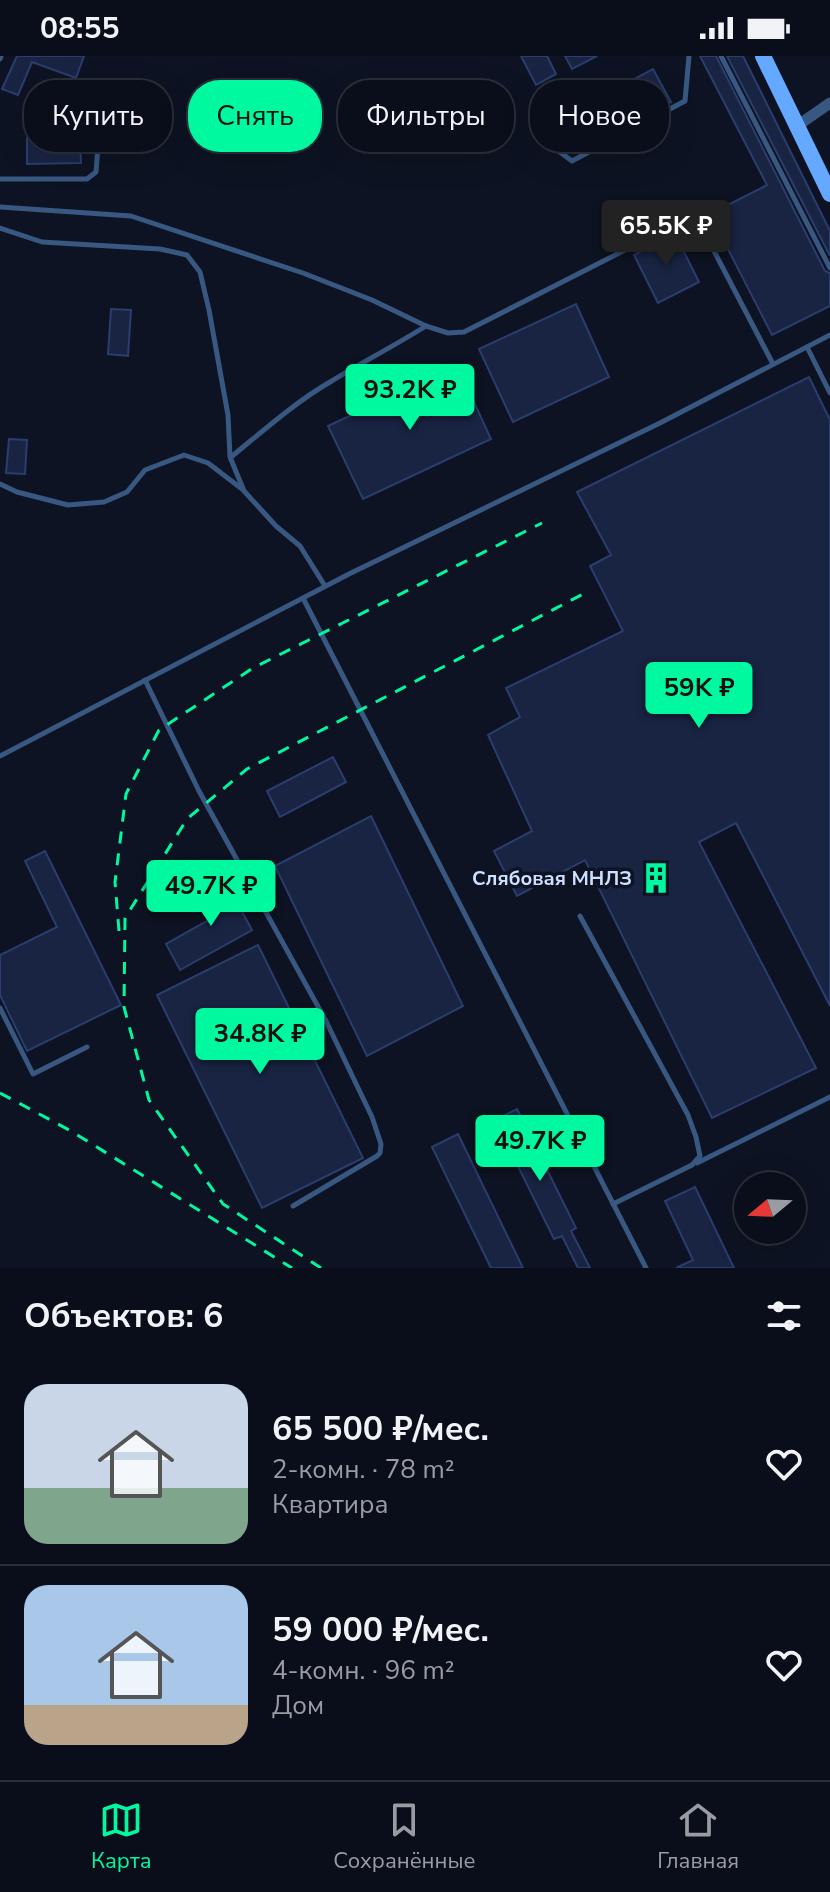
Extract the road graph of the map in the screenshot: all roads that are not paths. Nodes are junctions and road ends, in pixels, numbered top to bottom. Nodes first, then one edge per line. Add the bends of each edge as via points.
1 (689, 56) edge
2 (721, 56) edge
3 (763, 56) edge
4 (830, 103) edge
5 (669, 109) edge
6 (797, 126) junction
7 (97, 152) edge
8 (560, 152) edge
9 (589, 152) edge
10 (0, 179) edge
11 (830, 194) edge
12 (0, 207) edge
13 (0, 228) edge
14 (830, 268) edge
15 (426, 326) junction
16 (830, 335) edge
17 (807, 347) junction
18 (773, 364) junction
19 (830, 393) edge
20 (230, 457) junction
21 (0, 484) edge
22 (244, 491) junction
23 (325, 586) junction
24 (303, 598) junction
25 (145, 680) junction
26 (0, 756) edge
27 (580, 916) dead end
28 (0, 1008) edge
29 (87, 1047) dead end
30 (830, 1097) edge
31 (692, 1165) junction
32 (613, 1204) junction
33 (293, 1206) dead end
34 (646, 1268) edge

1 - 5 lane via 685,101
2 - 14 lane
3 - 6 street
4 - 6 street
6 - 11 street
7 - 10 lane via 96,172 87,179
8 - 9 lane via 572,161
12 - 15 lane via 131,216 303,273
13 - 20 lane via 42,242 187,255 200,272 209,310
15 - 18 lane via 464,332 682,221 696,222
15 - 20 lane via 329,382
16 - 17 lane
17 - 18 lane
17 - 19 lane
18 - 23 lane
20 - 22 lane
21 - 22 lane via 68,505 104,502 127,492 145,470 184,455 208,463
22 - 23 lane via 300,546
23 - 24 lane
24 - 25 lane
24 - 32 lane
25 - 26 lane
25 - 33 lane via 199,791 326,1021 380,1140 377,1156
27 - 31 lane via 688,1115 700,1156
28 - 29 lane via 33,1074
30 - 31 lane
31 - 32 lane
32 - 34 lane

